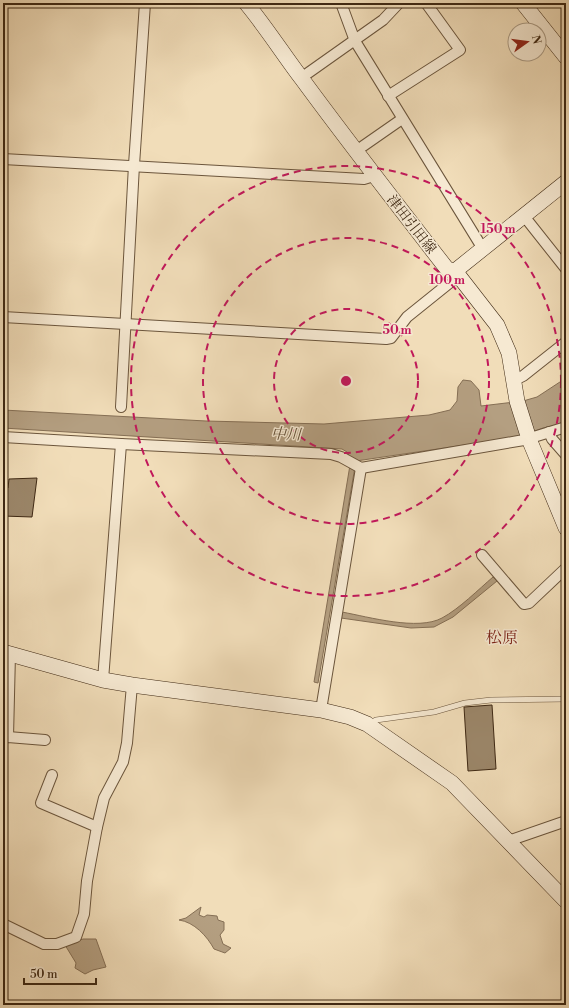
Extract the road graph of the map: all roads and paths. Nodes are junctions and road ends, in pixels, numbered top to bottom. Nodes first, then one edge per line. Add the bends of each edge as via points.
1 (145, 3) edge
2 (246, 3) edge
3 (341, 3) edge
4 (399, 3) edge
5 (426, 3) edge
6 (523, 3) edge
7 (355, 41) junction
8 (566, 56) edge
9 (301, 78) junction
10 (388, 96) junction
11 (402, 120) junction
12 (356, 151) junction
13 (3, 159) edge
14 (134, 165) junction
15 (374, 176) junction
16 (566, 182) edge
17 (524, 216) junction
18 (482, 249) junction
19 (566, 269) edge
20 (456, 274) junction
21 (3, 317) edge
22 (125, 324) junction
23 (566, 342) edge
24 (513, 380) junction
25 (121, 407) dead end
26 (566, 427) edge
27 (549, 432) junction
28 (3, 437) edge
29 (529, 437) junction
30 (121, 444) junction
31 (566, 455) edge
32 (360, 468) junction
33 (566, 528) edge
34 (482, 556) dead end
35 (566, 568) edge
36 (7, 653) edge
37 (103, 680) junction
38 (132, 686) junction
39 (566, 699) edge
40 (321, 710) junction
41 (367, 724) junction
42 (5, 737) edge
43 (45, 740) dead end
44 (52, 775) dead end
45 (566, 821) edge
46 (97, 827) junction
47 (508, 841) junction
48 (566, 901) edge
49 (3, 924) edge

1 - 14 street
2 - 9 street, 津田引田線
3 - 7 street
4 - 7 street via 383,20
5 - 10 street via 460,50
6 - 8 street
7 - 9 street
7 - 10 street
9 - 12 street, 津田引田線
10 - 11 street
11 - 12 street
11 - 18 street
12 - 15 street, 津田引田線
13 - 14 street
14 - 15 street via 364,178
14 - 22 street
15 - 20 street, 津田引田線 via 447,269
16 - 17 street
17 - 18 street
17 - 19 street
18 - 20 street
20 - 22 street via 407,317 391,338 386,339
20 - 24 street, 津田引田線 via 497,325 509,353
21 - 22 street
22 - 25 street
23 - 24 street via 523,376
24 - 29 street, 津田引田線
26 - 27 street
27 - 29 street
27 - 31 street
28 - 30 street
29 - 32 street
29 - 33 street, 津田引田線
30 - 32 street via 331,454 342,457
30 - 37 street
32 - 40 street
34 - 35 street via 524,604 529,603
36 - 37 street
36 - 42 street
37 - 38 street
38 - 40 street
38 - 46 street via 123,762 104,798
39 - 41 lane via 471,702 434,712 376,720
40 - 41 street
41 - 47 street via 452,783
42 - 43 street
44 - 46 street via 41,803
45 - 47 street
46 - 49 street via 84,914 76,937 57,944 44,944
47 - 48 street

